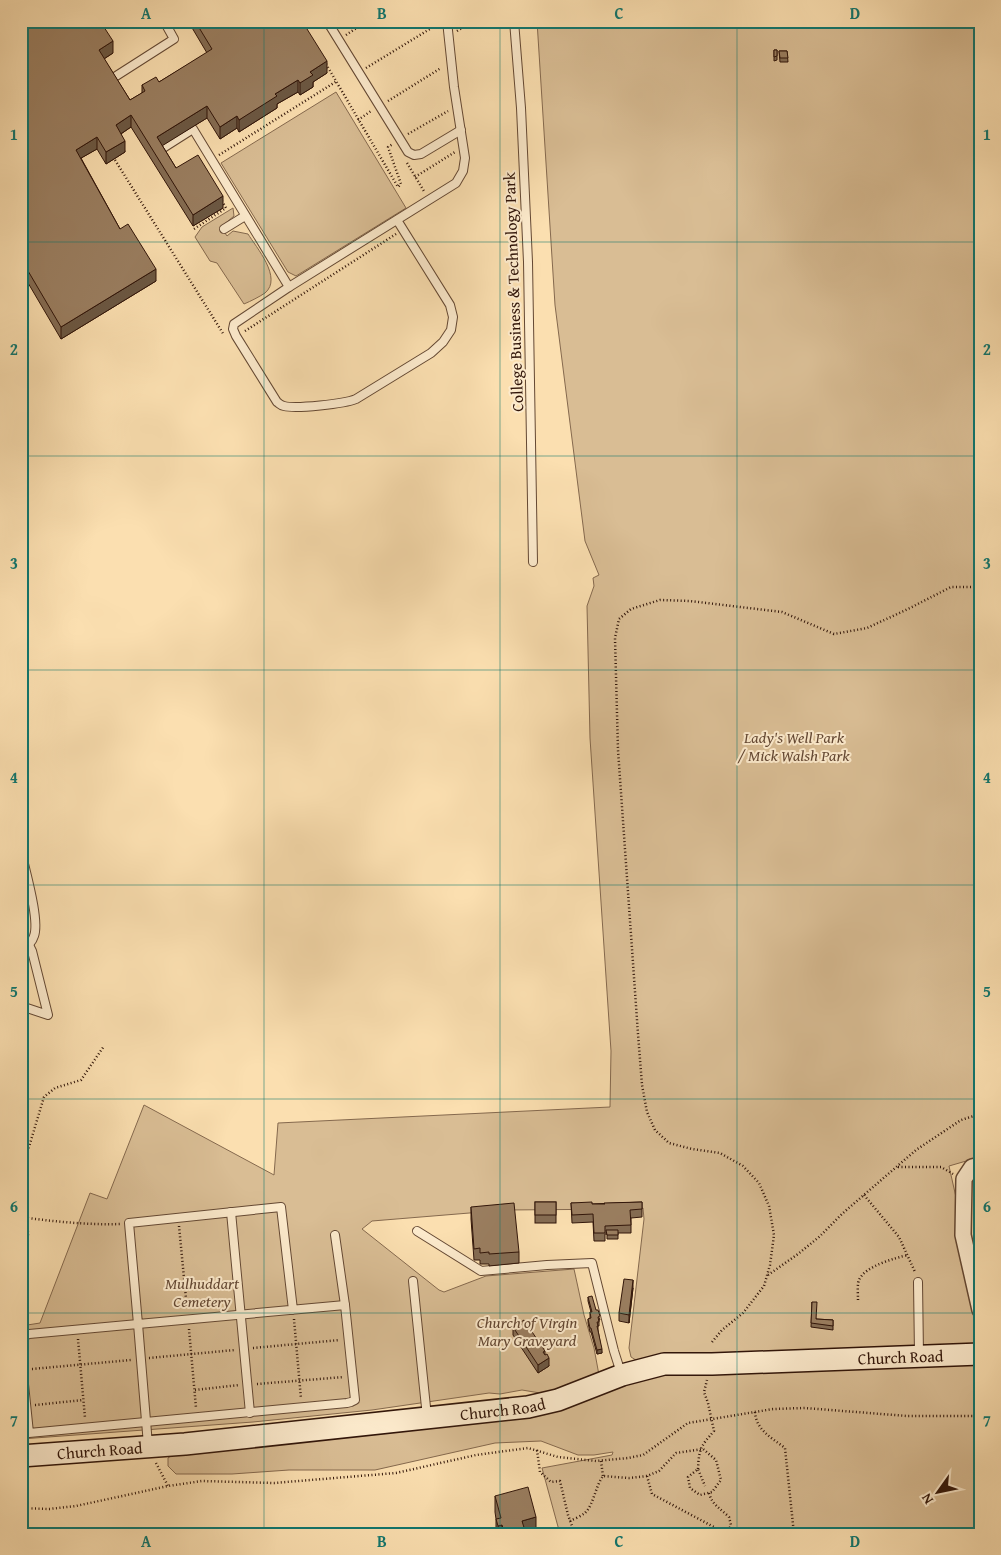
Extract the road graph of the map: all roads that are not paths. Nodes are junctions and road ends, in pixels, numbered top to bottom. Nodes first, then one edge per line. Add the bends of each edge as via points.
1 (106, 21) edge
2 (164, 21) edge
3 (328, 21) edge
4 (514, 21) edge
5 (444, 23) edge
6 (97, 27) edge
7 (113, 78) edge
8 (461, 130) junction
9 (160, 150) edge
10 (246, 216) junction
11 (397, 220) junction
12 (224, 229) dead end
13 (290, 287) junction
14 (533, 562) dead end
15 (21, 851) edge
16 (29, 945) junction
17 (21, 951) edge
18 (21, 1006) edge
19 (980, 1165) edge
20 (231, 1212) junction
21 (417, 1231) dead end
22 (335, 1235) dead end
23 (413, 1282) dead end
24 (918, 1282) road end
25 (345, 1305) junction
26 (293, 1310) junction
27 (980, 1310) edge
28 (241, 1314) junction
29 (138, 1324) junction
30 (21, 1340) edge
31 (980, 1354) edge
32 (21, 1355) edge
33 (919, 1355) junction
34 (622, 1375) junction
35 (250, 1413) junction
36 (427, 1419) junction
37 (146, 1421) junction
38 (150, 1447) junction
39 (21, 1456) edge

1 - 6 lane
2 - 7 lane via 174,40
3 - 8 lane via 408,152 421,154
4 - 14 lane, College Business & Technology Park via 528,262
5 - 8 lane
8 - 11 lane via 464,171 456,184
9 - 10 lane via 192,129
10 - 12 lane
10 - 13 lane
11 - 13 lane
11 - 13 lane via 450,305 453,317 451,330 431,353 356,399 282,406 233,329 237,321
15 - 16 lane via 35,916 35,935
16 - 17 lane
16 - 18 lane via 48,1015
19 - 27 street via 972,1166 964,1179 963,1235
20 - 26 lane via 281,1207
20 - 28 lane
20 - 29 lane via 129,1223
21 - 34 lane via 481,1272 592,1263
22 - 25 lane
23 - 36 lane
24 - 33 lane
25 - 26 lane
25 - 35 lane via 355,1400
26 - 28 lane
28 - 29 lane
28 - 35 lane
29 - 30 lane via 29,1334
29 - 37 lane
31 - 33 street, Church Road
32 - 37 lane via 28,1433
33 - 34 street, Church Road via 664,1364
34 - 36 street, Church Road via 528,1408
35 - 37 lane
36 - 38 street, Church Road
37 - 38 lane
38 - 39 street, Church Road

